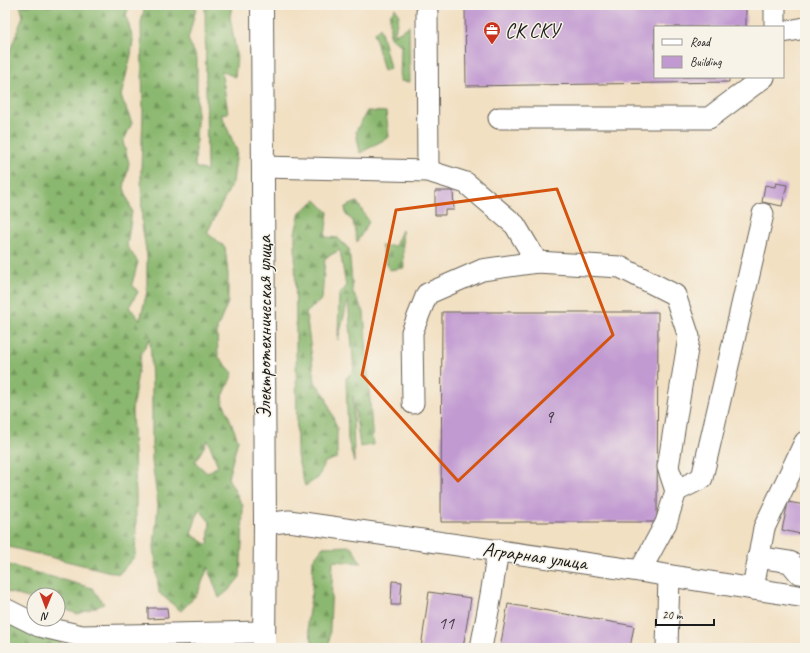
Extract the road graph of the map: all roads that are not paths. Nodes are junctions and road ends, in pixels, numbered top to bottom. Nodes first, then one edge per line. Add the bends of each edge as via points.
1 (262, 5) edge
2 (775, 5) edge
3 (427, 12) dead end
4 (775, 26) edge
5 (805, 28) edge
6 (784, 32) edge
7 (763, 78) edge
8 (499, 118) dead end
9 (263, 167) junction
10 (428, 171) junction
11 (763, 214) dead end
12 (537, 262) junction
13 (413, 403) dead end
14 (805, 442) edge
15 (796, 479) edge
16 (676, 490) junction
17 (265, 524) junction
18 (498, 550) junction
19 (758, 557) junction
20 (640, 571) junction
21 (805, 574) edge
22 (669, 576) junction
23 (752, 589) junction
24 (805, 597) edge
25 (5, 609) edge
26 (264, 640) edge
27 (481, 648) edge
28 (667, 648) edge

1 - 9 main road, Электротехническая улица
2 - 4 street
3 - 10 street
5 - 6 street
7 - 8 street via 709,118
9 - 10 street
9 - 17 main road, Электротехническая улица
10 - 12 street via 466,183 515,225
11 - 16 street via 702,478
12 - 13 street via 482,270 426,294 412,332
12 - 16 street via 620,267 675,295 689,337 668,467
14 - 15 street
15 - 19 street via 764,528
16 - 20 street via 666,523
17 - 18 street, Аграрная улица via 288,521
17 - 26 main road, Электротехническая улица
18 - 20 street, Аграрная улица
18 - 27 street
19 - 21 street via 790,562 799,573
19 - 23 street
20 - 22 street, Аграрная улица
22 - 23 street, Аграрная улица
22 - 28 street
23 - 24 street, Аграрная улица
25 - 26 street via 39,626 82,636

